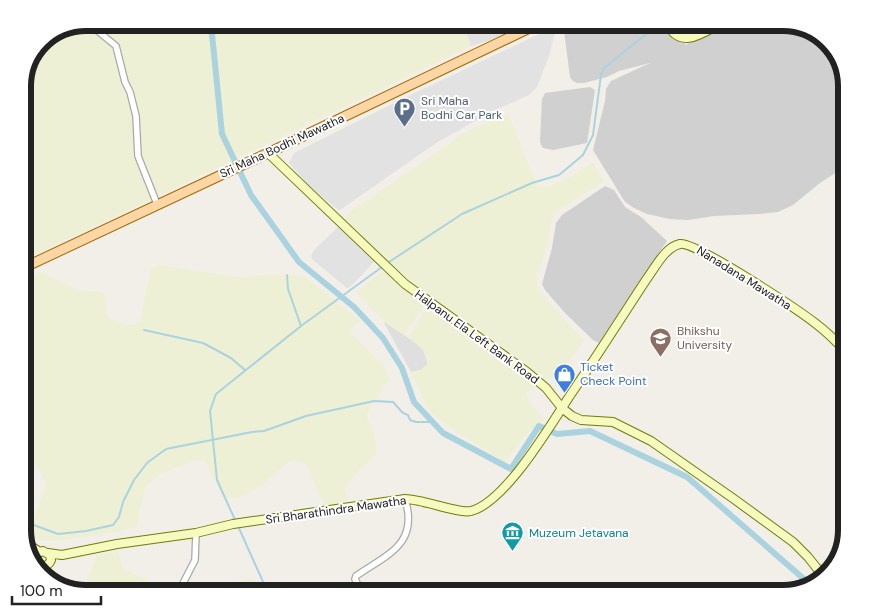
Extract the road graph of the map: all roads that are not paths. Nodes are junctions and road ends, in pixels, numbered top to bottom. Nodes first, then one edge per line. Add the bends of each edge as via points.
1 (98, 31) edge
2 (521, 31) edge
3 (673, 31) edge
4 (705, 31) edge
5 (268, 153) junction
6 (157, 204) junction
7 (31, 264) edge
8 (838, 344) edge
9 (560, 411) junction
10 (405, 499) junction
11 (196, 533) junction
12 (41, 554) edge
13 (62, 555) junction
14 (44, 566) edge
15 (819, 571) edge
16 (182, 585) edge
17 (358, 585) edge

1 - 6 street via 116,46 136,116 138,156
2 - 5 main road, Sri Maha Bodhi Mawatha
3 - 4 main road via 692,38
5 - 6 main road, Sri Maha Bodhi Mawatha
5 - 9 main road, Halpanu Ela Left Bank Road via 390,271 546,388
6 - 7 main road, Sri Maha Bodhi Mawatha
8 - 9 main road, Nanadana Mawatha via 814,322 780,300 705,253 681,243 667,252 646,280
9 - 10 main road, Sri Bharathindra Mawatha via 526,461 481,507 465,512 422,500
9 - 15 main road, Halpanu Ela Left Bank Road via 576,419 613,422 651,441 793,542
10 - 11 main road, Sri Bharathindra Mawatha via 244,522
10 - 17 street via 409,520 407,533 396,549 356,576
11 - 13 main road, Sri Bharathindra Mawatha
11 - 16 street via 195,560
12 - 13 main road, Sri Bharathindra Mawatha
12 - 14 main road via 50,557
13 - 14 main road, Sri Bharathindra Mawatha

